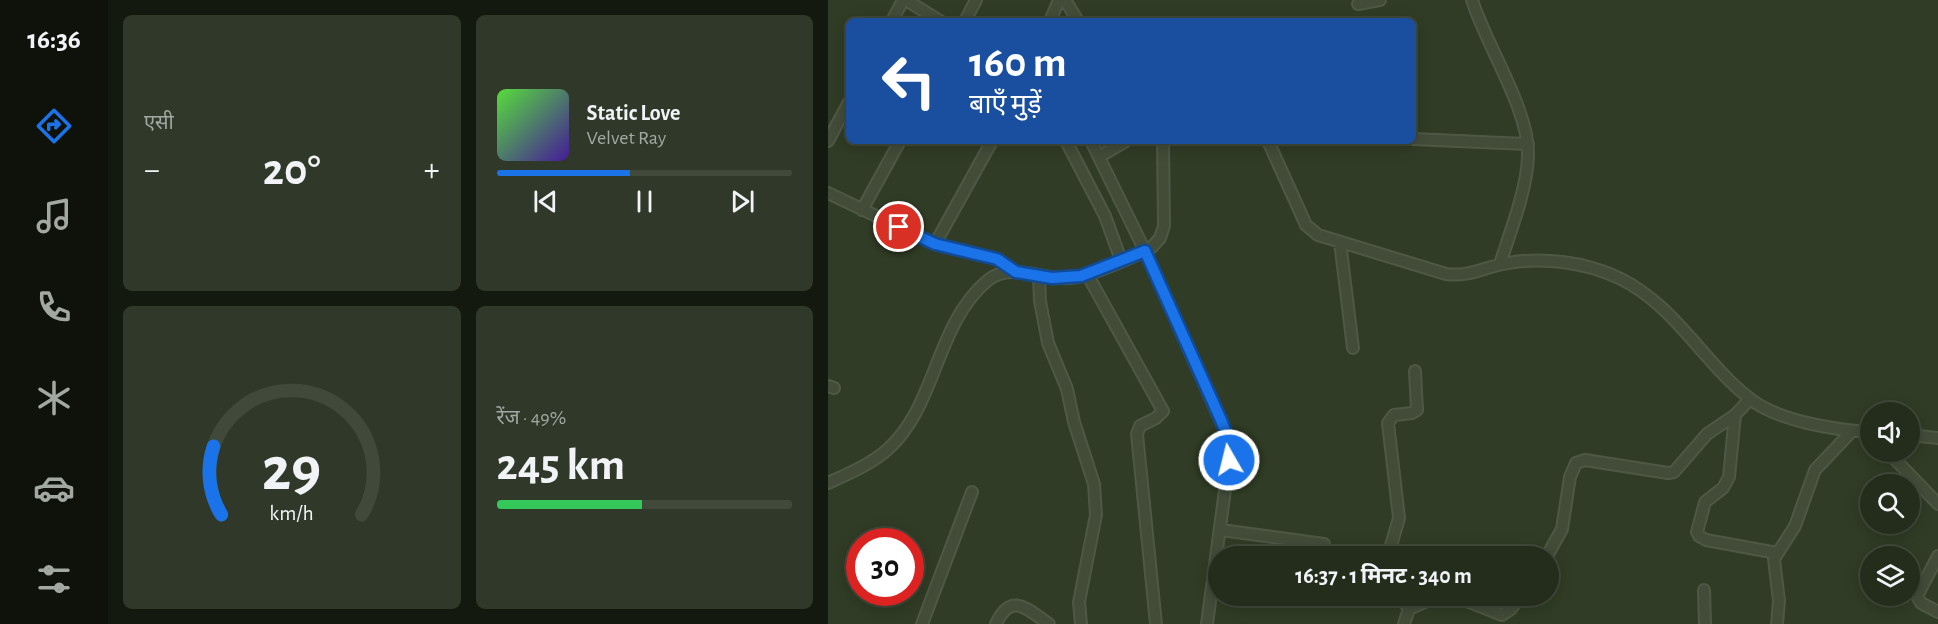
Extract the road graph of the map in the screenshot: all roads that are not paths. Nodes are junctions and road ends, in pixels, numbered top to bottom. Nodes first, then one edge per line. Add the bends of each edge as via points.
1 (905, 0) edge
2 (976, 0) edge
3 (1059, 0) edge
4 (1065, 0) edge
5 (1380, 0) edge
6 (1472, 0) edge
7 (1358, 4) dead end
8 (894, 18) edge
9 (935, 18) edge
10 (967, 18) edge
11 (1051, 18) edge
12 (1076, 18) edge
13 (846, 108) edge
14 (1416, 139) edge
15 (828, 141) edge
16 (898, 144) edge
17 (990, 144) edge
18 (1068, 144) edge
19 (1092, 144) edge
20 (1121, 144) edge
21 (1163, 144) edge
22 (1269, 144) edge
23 (1528, 144) junction
24 (1099, 157) junction
25 (828, 194) edge
26 (862, 210) junction
27 (1340, 242) junction
28 (935, 244) junction
29 (1143, 252) junction
30 (1123, 260) junction
31 (1500, 264) junction
32 (1016, 272) junction
33 (1087, 274) junction
34 (1039, 276) junction
35 (1353, 348) dead end
36 (1415, 371) dead end
37 (1750, 399) junction
38 (1735, 415) junction
39 (1852, 431) junction
40 (1860, 431) edge
41 (1920, 436) edge
42 (1938, 438) edge
43 (1898, 462) edge
44 (828, 483) edge
45 (972, 492) dead end
46 (1938, 504) edge
47 (1221, 530) junction
48 (1324, 544) dead end
49 (1219, 546) edge
50 (1391, 546) edge
51 (1553, 546) edge
52 (1777, 553) junction
53 (1938, 556) edge
54 (1704, 590) dead end
55 (1210, 606) edge
56 (1406, 606) edge
57 (1415, 606) edge
58 (1475, 606) edge
59 (1513, 606) edge
60 (1408, 609) junction
61 (1938, 612) edge
62 (1505, 620) edge
63 (922, 624) edge
64 (996, 624) edge
65 (1049, 624) edge
66 (1081, 624) edge
67 (1156, 624) edge
68 (1207, 624) edge
69 (1404, 624) edge
70 (1705, 624) edge
71 (1777, 624) edge

1 - 8 street
1 - 9 street
2 - 10 street
3 - 11 street
4 - 12 street
5 - 7 street
6 - 23 street
13 - 15 street
14 - 23 street
16 - 26 street
17 - 28 street
18 - 30 street
19 - 24 street
20 - 24 street
21 - 29 street via 1164,226 1160,238
22 - 27 street via 1306,225 1318,235
23 - 31 street via 1526,175
24 - 29 street
25 - 26 street
26 - 28 street
27 - 31 street via 1457,276
27 - 35 street
28 - 32 street via 997,259
29 - 30 street
29 - 47 street via 1226,433 1229,460
30 - 33 street
31 - 37 street via 1565,262 1618,278 1638,289 1683,327
32 - 34 street
32 - 44 street via 985,282 964,310 942,349 920,402 896,441 876,458
33 - 34 street via 1071,279
33 - 67 street via 1163,411 1140,426 1137,434
34 - 66 street via 1048,343 1065,384 1095,493 1094,534 1079,602
36 - 50 street via 1417,410 1394,415 1388,423 1399,518
37 - 38 street
37 - 39 street via 1789,417
38 - 51 street via 1707,434 1674,472 1585,460 1576,463 1562,529
38 - 52 street via 1729,477 1724,488 1705,502 1697,532 1706,540
39 - 40 street
39 - 52 street via 1815,470 1795,526
41 - 42 street
43 - 46 street
45 - 63 street
47 - 48 street
47 - 49 street
52 - 71 street via 1773,566 1779,601
53 - 61 street via 1917,596 1921,603
54 - 70 street
55 - 68 street
56 - 60 street
57 - 60 street
58 - 62 street
59 - 62 street
60 - 69 street
64 - 65 street via 1004,609 1021,605

